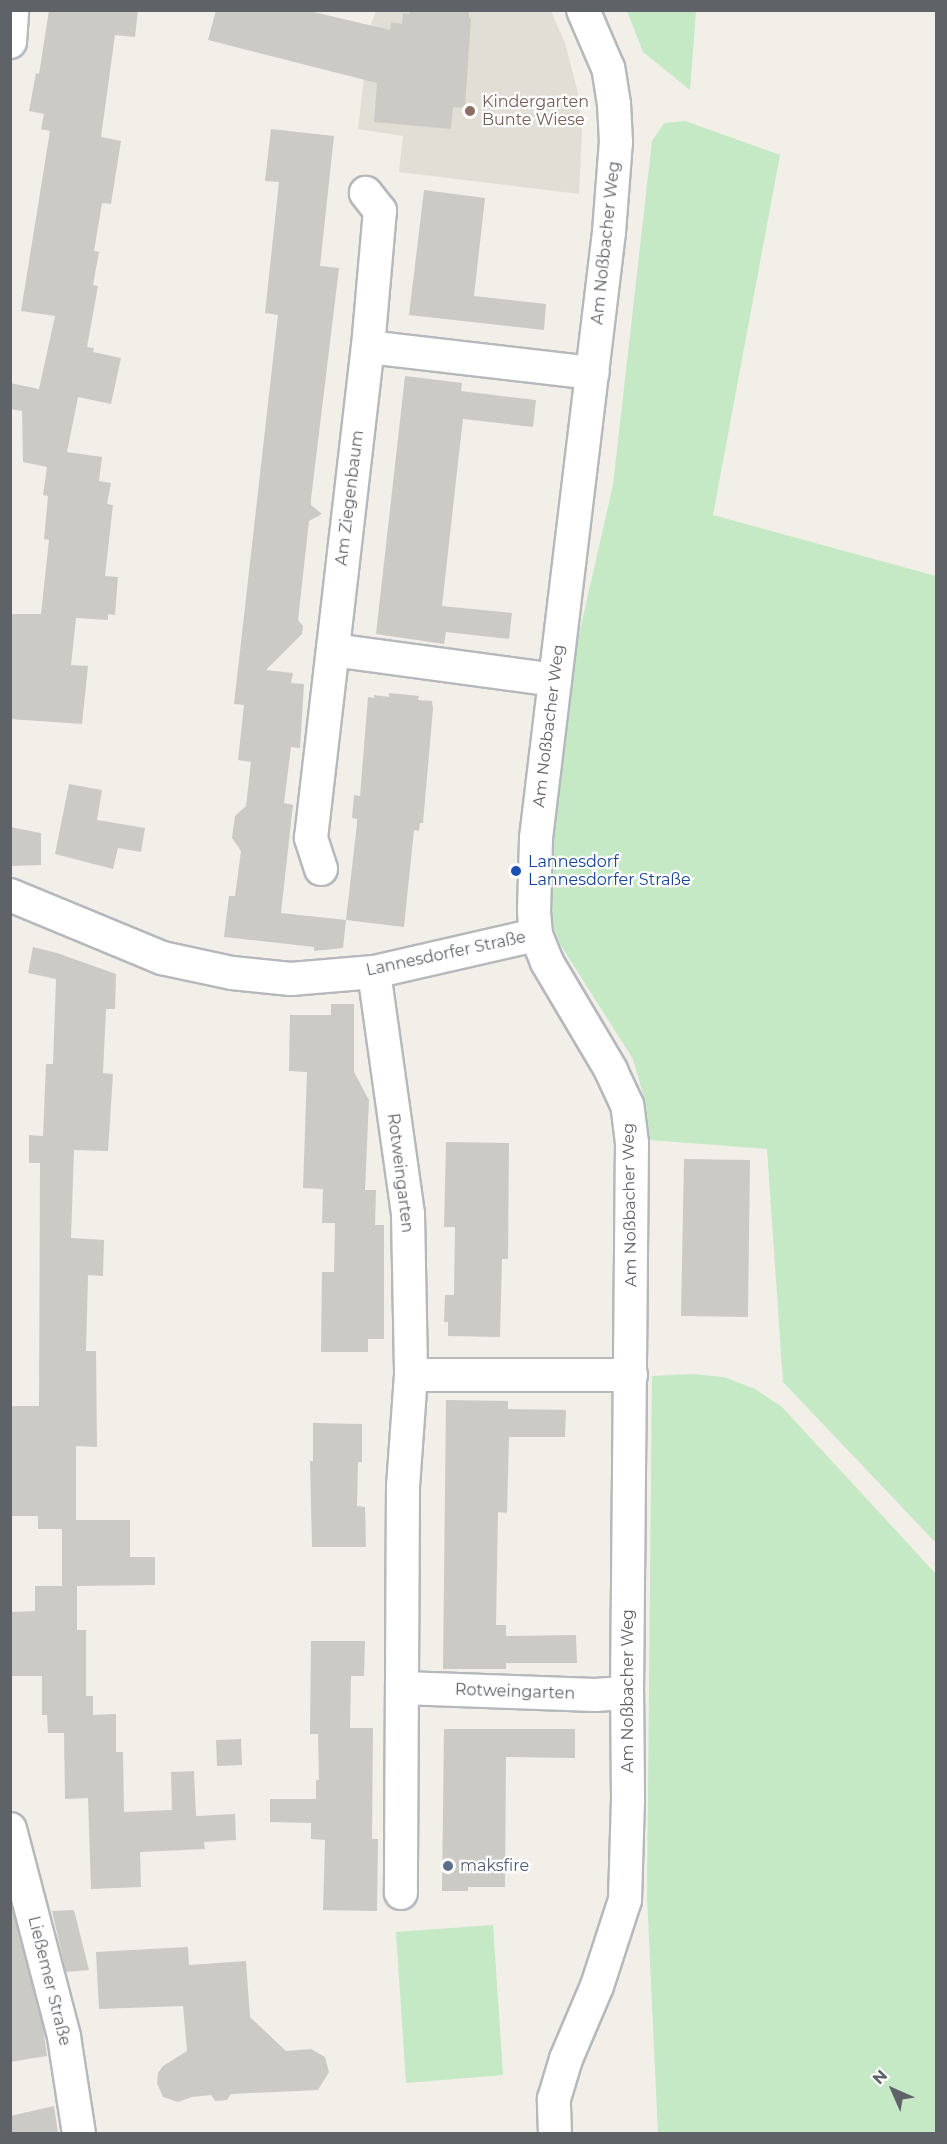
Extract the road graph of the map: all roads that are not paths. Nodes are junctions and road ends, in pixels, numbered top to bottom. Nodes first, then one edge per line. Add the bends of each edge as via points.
1 (12, 10) edge
2 (583, 10) edge
3 (10, 42) edge
4 (366, 193) dead end
5 (368, 347) junction
6 (592, 373) junction
7 (333, 650) junction
8 (555, 680) junction
9 (321, 869) dead end
10 (10, 895) edge
11 (536, 935) junction
12 (374, 972) junction
13 (411, 1375) junction
14 (631, 1375) junction
15 (403, 1688) junction
16 (627, 1693) junction
17 (10, 1829) edge
18 (401, 1893) dead end
19 (79, 2133) edge
20 (555, 2133) edge

1 - 3 street
2 - 6 street, Am Noßbacher Weg via 608,68 616,142
4 - 5 street, Am Ziegenbaum via 380,212
5 - 6 street
5 - 7 street, Am Ziegenbaum
6 - 8 street, Am Noßbacher Weg
7 - 8 street
7 - 9 street, Am Ziegenbaum via 311,838
8 - 11 street, Am Noßbacher Weg via 533,876
10 - 12 street, Lannesdorfer Straße via 162,958 209,968 291,979
11 - 12 street, Lannesdorfer Straße
11 - 14 street, Am Noßbacher Weg via 560,989 611,1070 627,1105 632,1143
12 - 13 street, Rotweingarten via 408,1214
13 - 14 street
13 - 15 street, Rotweingarten via 403,1485
14 - 16 street, Am Noßbacher Weg
15 - 16 street, Rotweingarten
15 - 18 street, Rotweingarten
16 - 20 street, Am Noßbacher Weg via 625,1900 597,1986 566,2059 554,2099
17 - 19 street, Ließemer Straße via 64,2037

